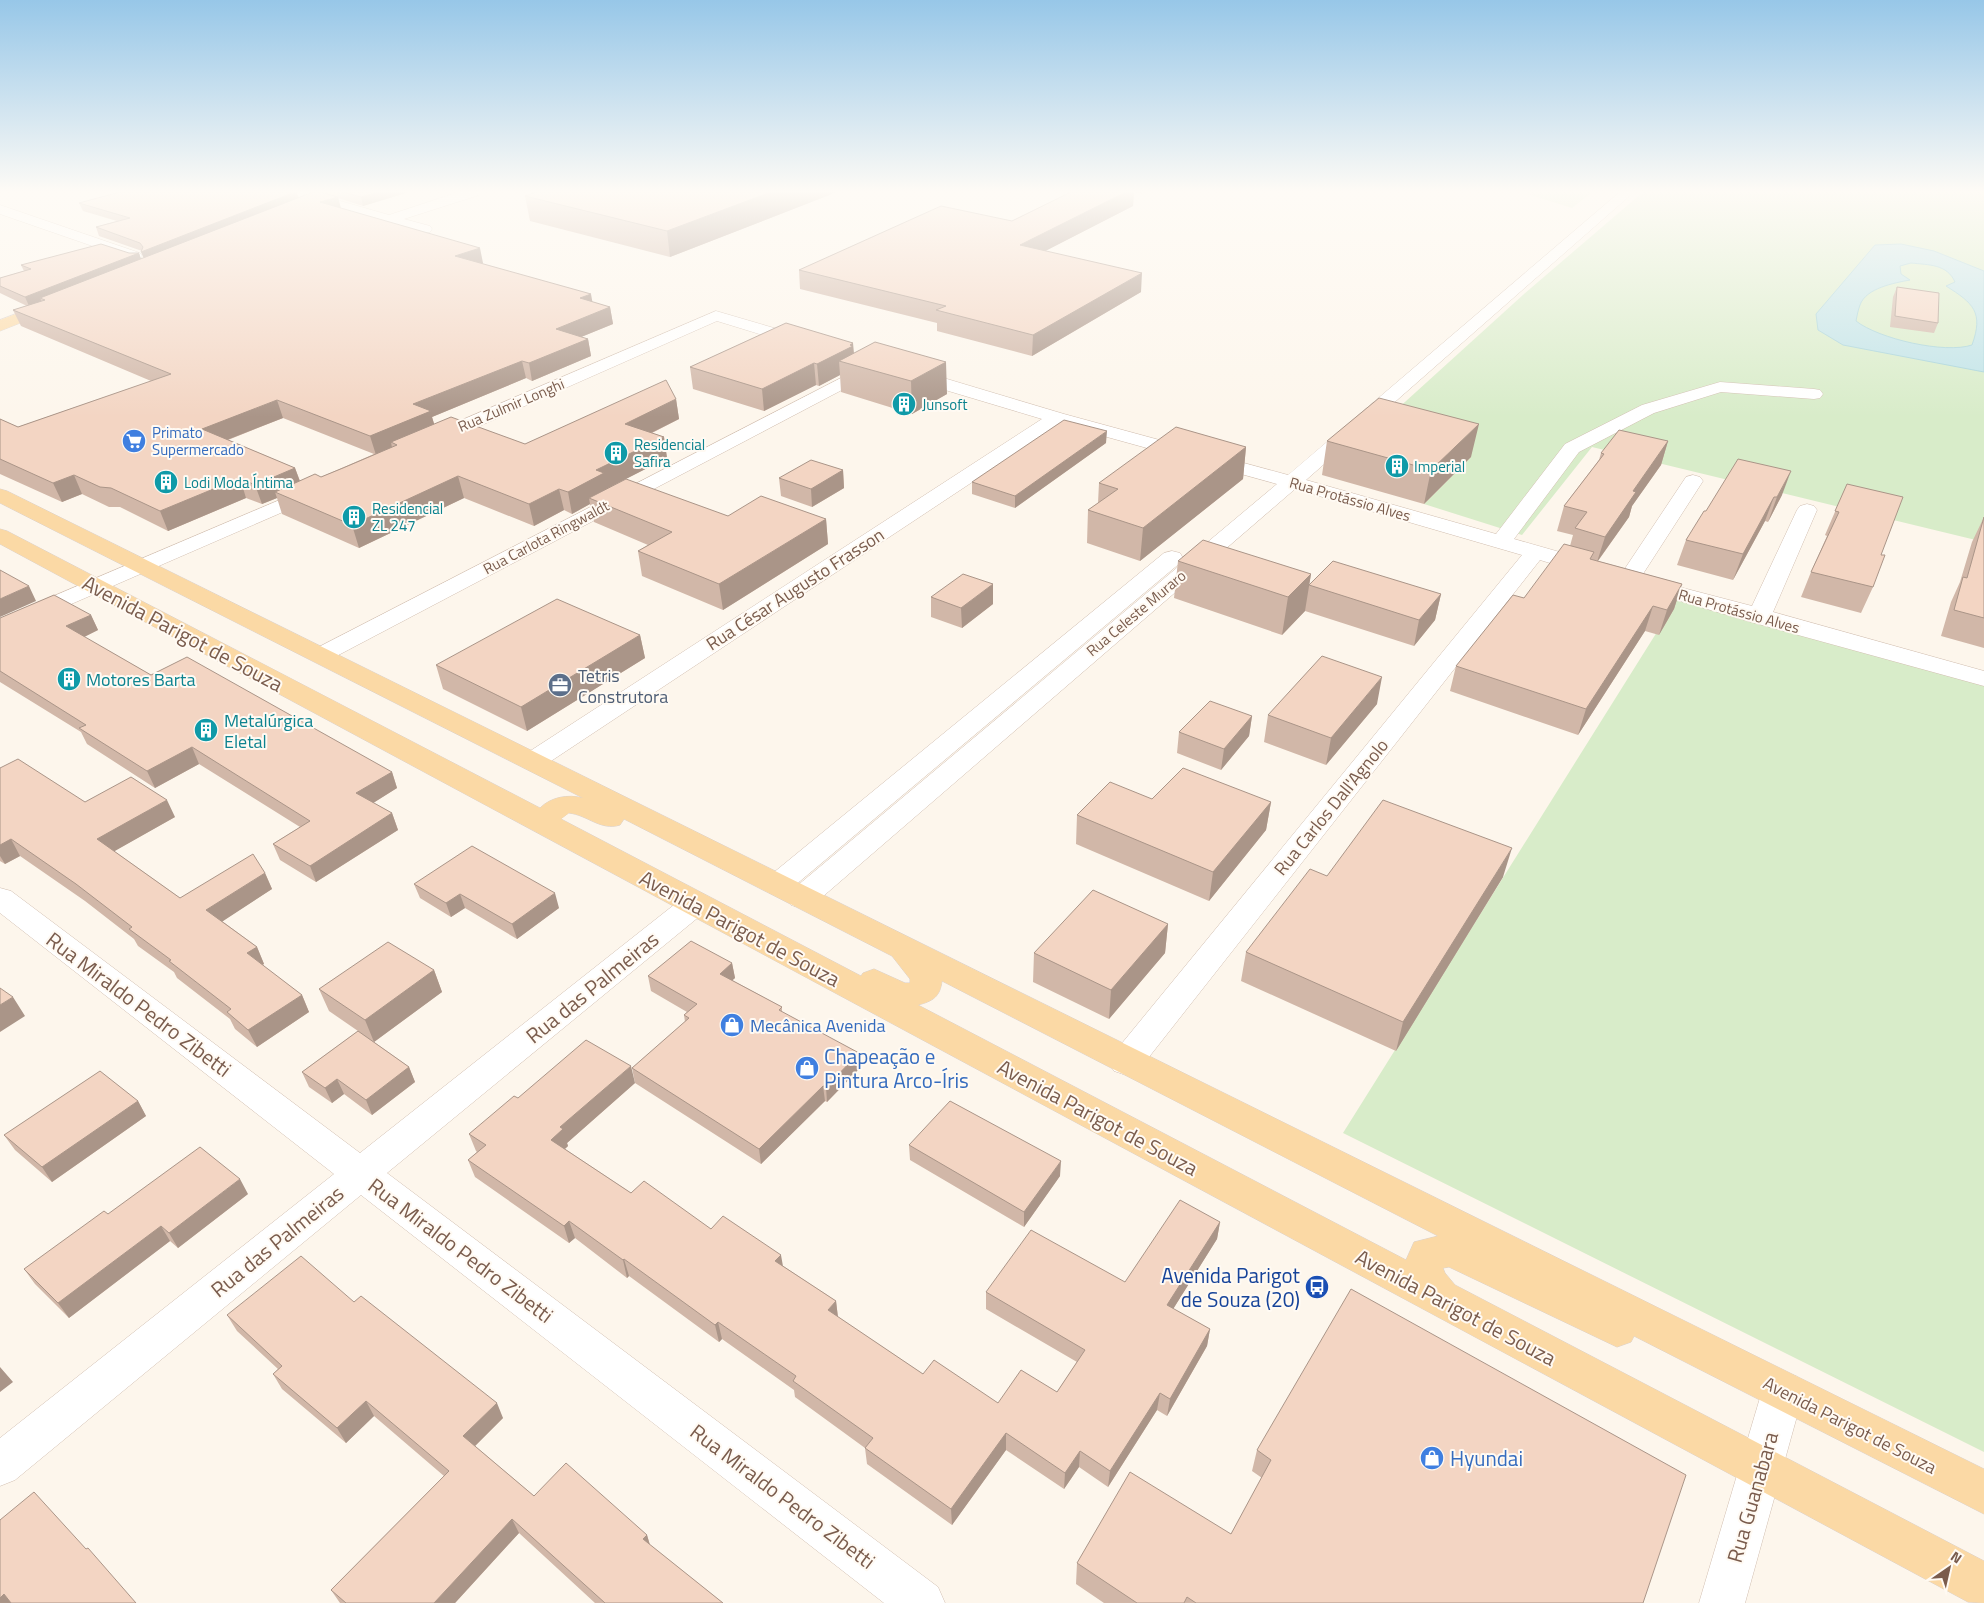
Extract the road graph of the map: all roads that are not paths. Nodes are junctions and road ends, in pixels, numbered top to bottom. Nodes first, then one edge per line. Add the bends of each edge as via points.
1 (1517, 267) edge
2 (1540, 267) edge
3 (64, 300) edge
4 (0, 326) edge
5 (821, 347) edge
6 (849, 356) edge
7 (887, 367) junction
8 (1814, 394) dead end
9 (1057, 418) junction
10 (415, 447) edge
11 (1271, 476) junction
12 (1693, 480) dead end
13 (1291, 482) junction
14 (333, 483) edge
15 (0, 495) edge
16 (1807, 510) dead end
17 (0, 535) edge
18 (1501, 542) junction
19 (24, 548) junction
20 (1535, 553) junction
21 (141, 566) junction
22 (1629, 579) junction
23 (96, 586) junction
24 (245, 616) junction
25 (1759, 617) junction
26 (0, 628) edge
27 (1078, 635) junction
28 (1100, 643) junction
29 (321, 655) junction
30 (1984, 679) edge
31 (533, 761) junction
32 (550, 827) junction
33 (727, 858) junction
34 (789, 891) junction
35 (0, 898) edge
36 (695, 904) junction
37 (741, 929) junction
38 (900, 946) junction
39 (1126, 1062) junction
40 (361, 1173) junction
41 (1443, 1299) junction
42 (1771, 1385) junction
43 (0, 1465) edge
44 (1760, 1469) junction
45 (1984, 1492) edge
46 (1984, 1586) edge
47 (922, 1603) edge
48 (1722, 1603) edge

1 - 11 street, Rua Celeste Muraro
2 - 13 street, Rua Celeste Muraro
3 - 4 main road
5 - 10 street, Rua Zulmir Longhi via 716,316
6 - 7 street, Rua Protássio Alves
7 - 9 street, Rua Protássio Alves
7 - 29 street, Rua Carlota Ringwaldt
8 - 18 street via 1720,387 1648,409 1572,448
9 - 11 street, Rua Protássio Alves
9 - 31 street, Rua César Augusto Frasson
11 - 13 street, Rua Protássio Alves
11 - 27 street, Rua Celeste Muraro
12 - 22 street
13 - 18 street, Rua Protássio Alves
13 - 28 street, Rua Celeste Muraro
14 - 21 street
15 - 21 main road, Avenida Parigot de Souza
16 - 25 street
17 - 19 main road, Avenida Parigot de Souza
18 - 20 street, Rua Protássio Alves
19 - 21 main road via 51,554 100,574
19 - 23 main road, Avenida Parigot de Souza
20 - 22 street, Rua Protássio Alves
20 - 39 street, Rua Carlos Dall'Agnolo
21 - 23 street
21 - 24 main road, Avenida Parigot de Souza
22 - 25 street, Rua Protássio Alves
23 - 24 main road via 124,578 139,578 194,606
23 - 26 street
23 - 32 main road, Avenida Parigot de Souza
24 - 29 main road, Avenida Parigot de Souza
25 - 30 street, Rua Protássio Alves
27 - 28 street
27 - 34 street, Rua Celeste Muraro
28 - 34 street, Rua Celeste Muraro
29 - 31 main road, Avenida Parigot de Souza
31 - 33 main road, Avenida Parigot de Souza
32 - 33 main road via 547,816 554,809 580,804 660,843
32 - 36 main road, Avenida Parigot de Souza
33 - 34 main road, Avenida Parigot de Souza
34 - 38 main road, Avenida Parigot de Souza
35 - 40 street, Rua Miraldo Pedro Zibetti
36 - 37 main road, Avenida Parigot de Souza
36 - 40 street, Rua das Palmeiras
37 - 38 main road via 804,945 901,996 916,995 925,990 926,977
37 - 41 main road, Avenida Parigot de Souza
38 - 39 main road, Avenida Parigot de Souza
39 - 42 main road, Avenida Parigot de Souza
40 - 43 street, Rua das Palmeiras
40 - 47 street, Rua Miraldo Pedro Zibetti
41 - 42 main road via 1428,1282 1422,1264 1428,1254 1452,1250 1688,1361
41 - 44 main road, Avenida Parigot de Souza
42 - 44 street, Rua Guanabara
42 - 45 main road, Avenida Parigot de Souza
44 - 46 main road, Avenida Parigot de Souza
44 - 48 street, Rua Guanabara

